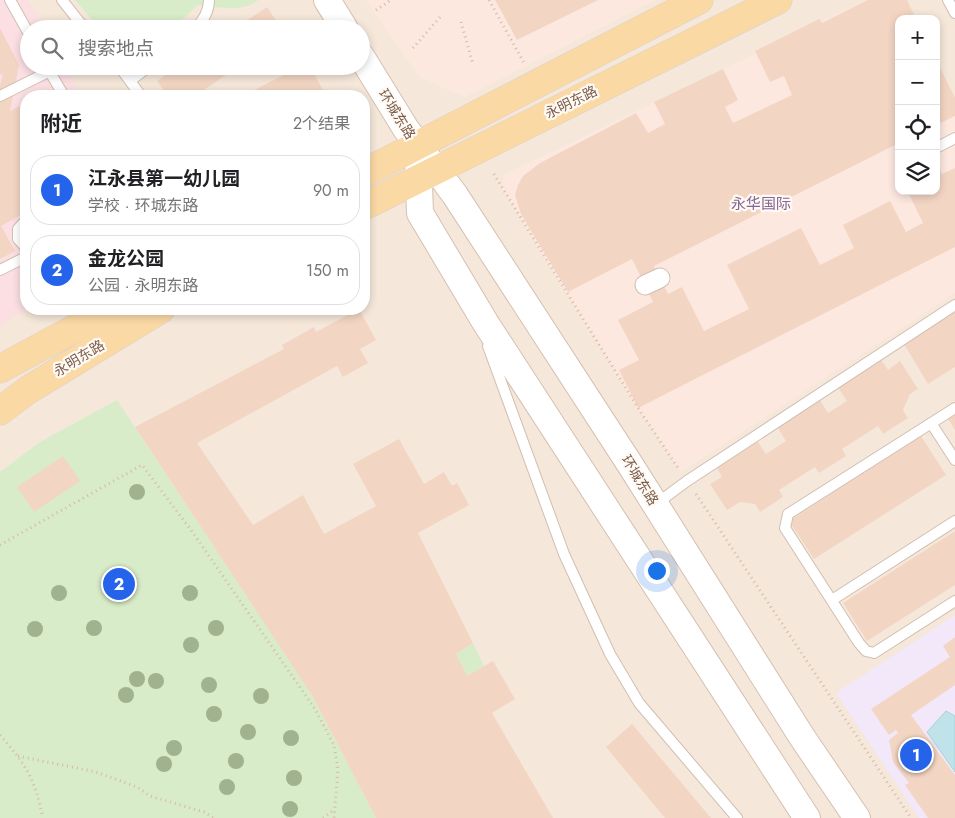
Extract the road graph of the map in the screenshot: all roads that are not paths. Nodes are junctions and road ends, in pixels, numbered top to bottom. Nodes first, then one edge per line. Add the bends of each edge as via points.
1 (10, 0) edge
2 (62, 0) edge
3 (209, 0) edge
4 (327, 0) edge
5 (699, 0) edge
6 (778, 0) edge
7 (948, 0) edge
8 (955, 14) edge
9 (21, 20) edge
10 (78, 20) edge
11 (203, 20) edge
12 (339, 20) edge
13 (370, 70) edge
14 (37, 75) edge
15 (52, 75) edge
16 (127, 75) edge
17 (138, 75) edge
18 (131, 80) junction
19 (60, 90) edge
20 (137, 90) edge
21 (0, 96) edge
22 (955, 138) edge
23 (417, 146) junction
24 (940, 146) edge
25 (370, 170) edge
26 (428, 175) junction
27 (370, 203) edge
28 (20, 228) edge
29 (20, 241) edge
30 (20, 260) edge
31 (0, 270) edge
32 (466, 290) junction
33 (955, 305) edge
34 (132, 315) edge
35 (104, 321) edge
36 (0, 369) edge
37 (955, 408) edge
38 (0, 411) edge
39 (931, 423) junction
40 (955, 460) edge
41 (655, 505) junction
42 (955, 521) edge
43 (832, 600) junction
44 (955, 601) edge
45 (737, 818) edge
46 (807, 818) edge
47 (857, 818) edge

1 - 9 lane
2 - 10 lane
3 - 11 lane
4 - 12 main road
5 - 23 main road
6 - 26 main road, 永明东路
7 - 8 lane
13 - 23 main road, 环城东路
14 - 21 lane
15 - 19 lane
16 - 18 lane
17 - 18 lane
18 - 20 lane
22 - 24 lane
23 - 25 main road
23 - 26 main road, 环城东路
26 - 27 main road, 永明东路
26 - 32 main road via 420,213
26 - 41 main road, 环城东路 via 460,203
28 - 29 lane
30 - 31 lane
32 - 45 lane via 564,554 610,654 639,703
32 - 46 main road
33 - 41 lane
34 - 35 main road, 永明东路
35 - 36 main road, 永明东路
35 - 38 main road, 永明东路
37 - 39 lane
39 - 40 lane
39 - 43 lane via 788,514 785,528
41 - 47 main road, 环城东路
42 - 43 lane
43 - 44 lane via 859,643 866,651 874,652

